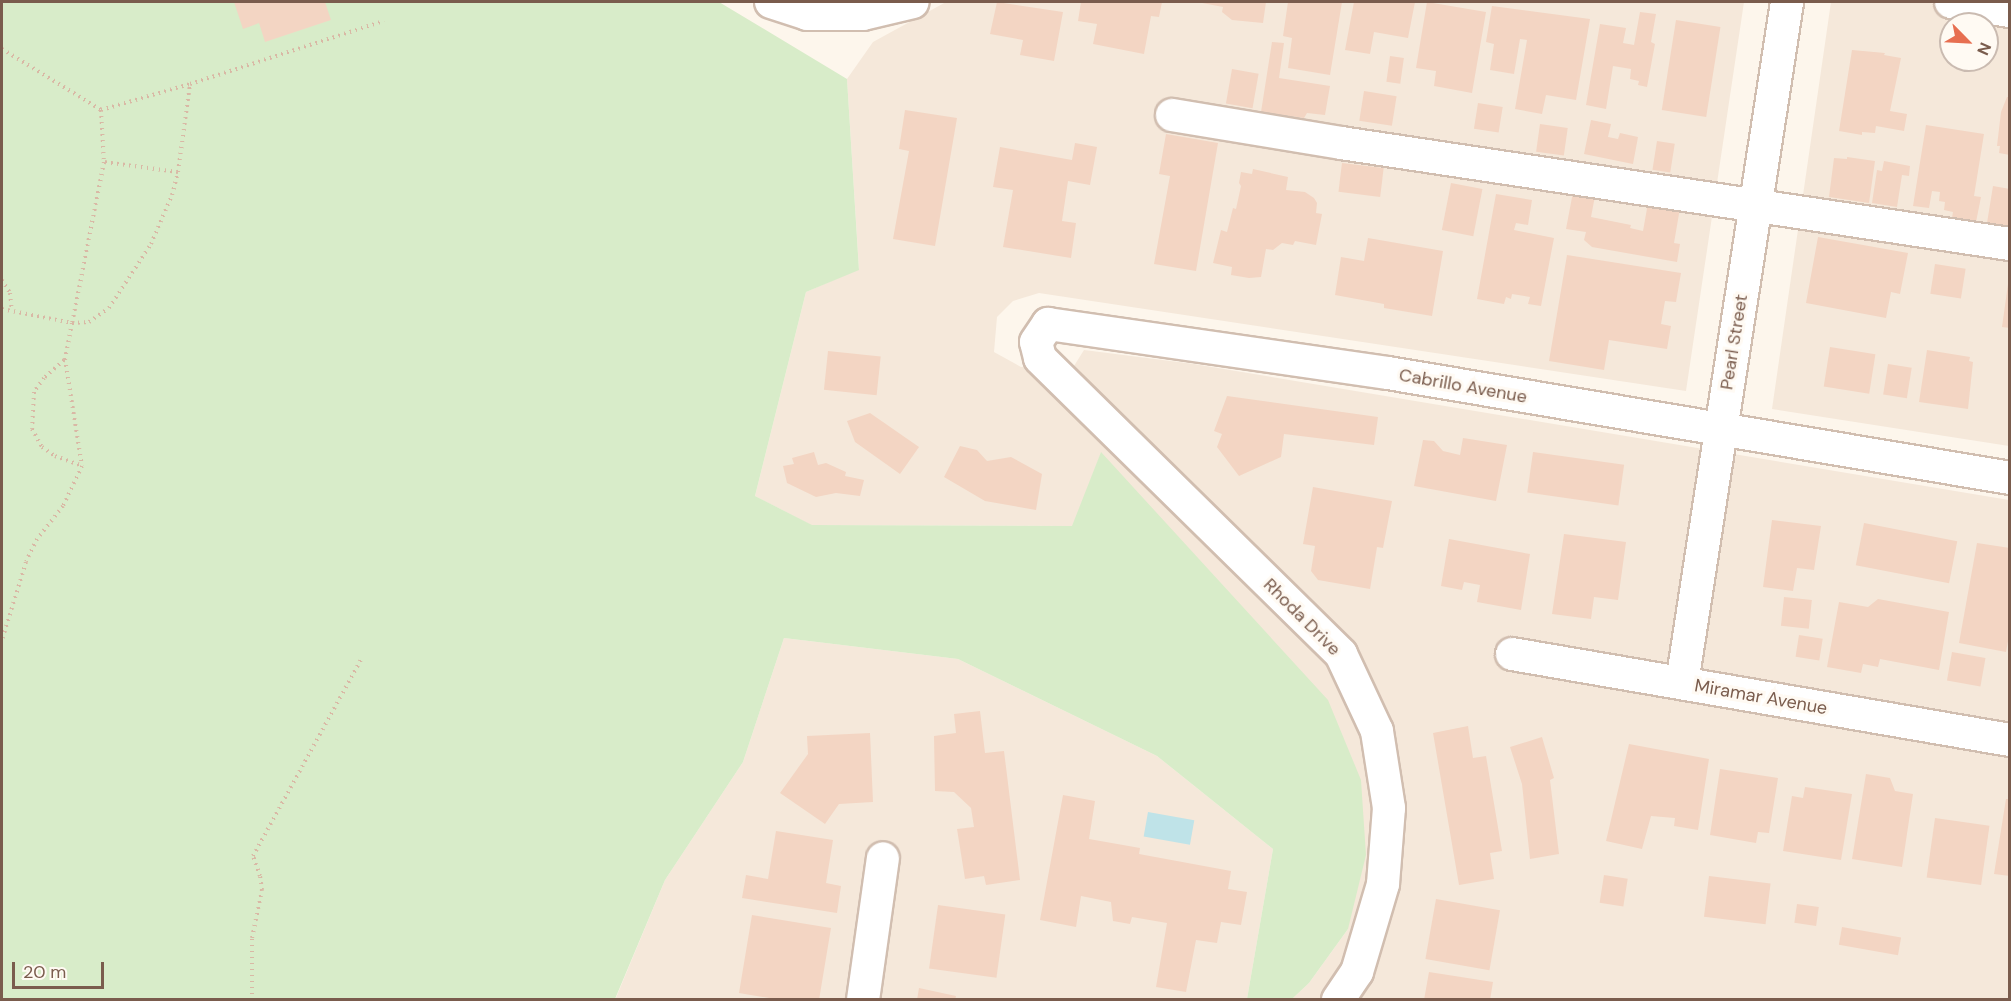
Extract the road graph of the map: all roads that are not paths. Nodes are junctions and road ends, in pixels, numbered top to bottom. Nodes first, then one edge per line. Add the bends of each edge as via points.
1 (771, 2) edge
2 (914, 2) edge
3 (1787, 2) edge
4 (1951, 2) edge
5 (2010, 11) edge
6 (1172, 115) dead end
7 (1755, 205) junction
8 (2010, 244) edge
9 (1108, 424) joint
10 (1721, 429) junction
11 (2010, 478) edge
12 (1512, 654) dead end
13 (1682, 683) junction
14 (2010, 740) edge
15 (883, 858) dead end
16 (863, 999) edge
17 (1338, 999) edge

1 - 2 street via 807,14 863,14
3 - 7 street, Pearl Street
4 - 5 street
6 - 7 street
7 - 8 street
7 - 10 street, Pearl Street
9 - 10 street, Cabrillo Avenue via 1040,358 1036,342 1048,324 1388,373
9 - 17 street, Rhoda Drive via 1341,654 1377,730 1389,808 1383,884 1356,972
10 - 11 street, Cabrillo Avenue
10 - 13 street, Pearl Street
12 - 13 street, Miramar Avenue
13 - 14 street, Miramar Avenue
15 - 16 street

